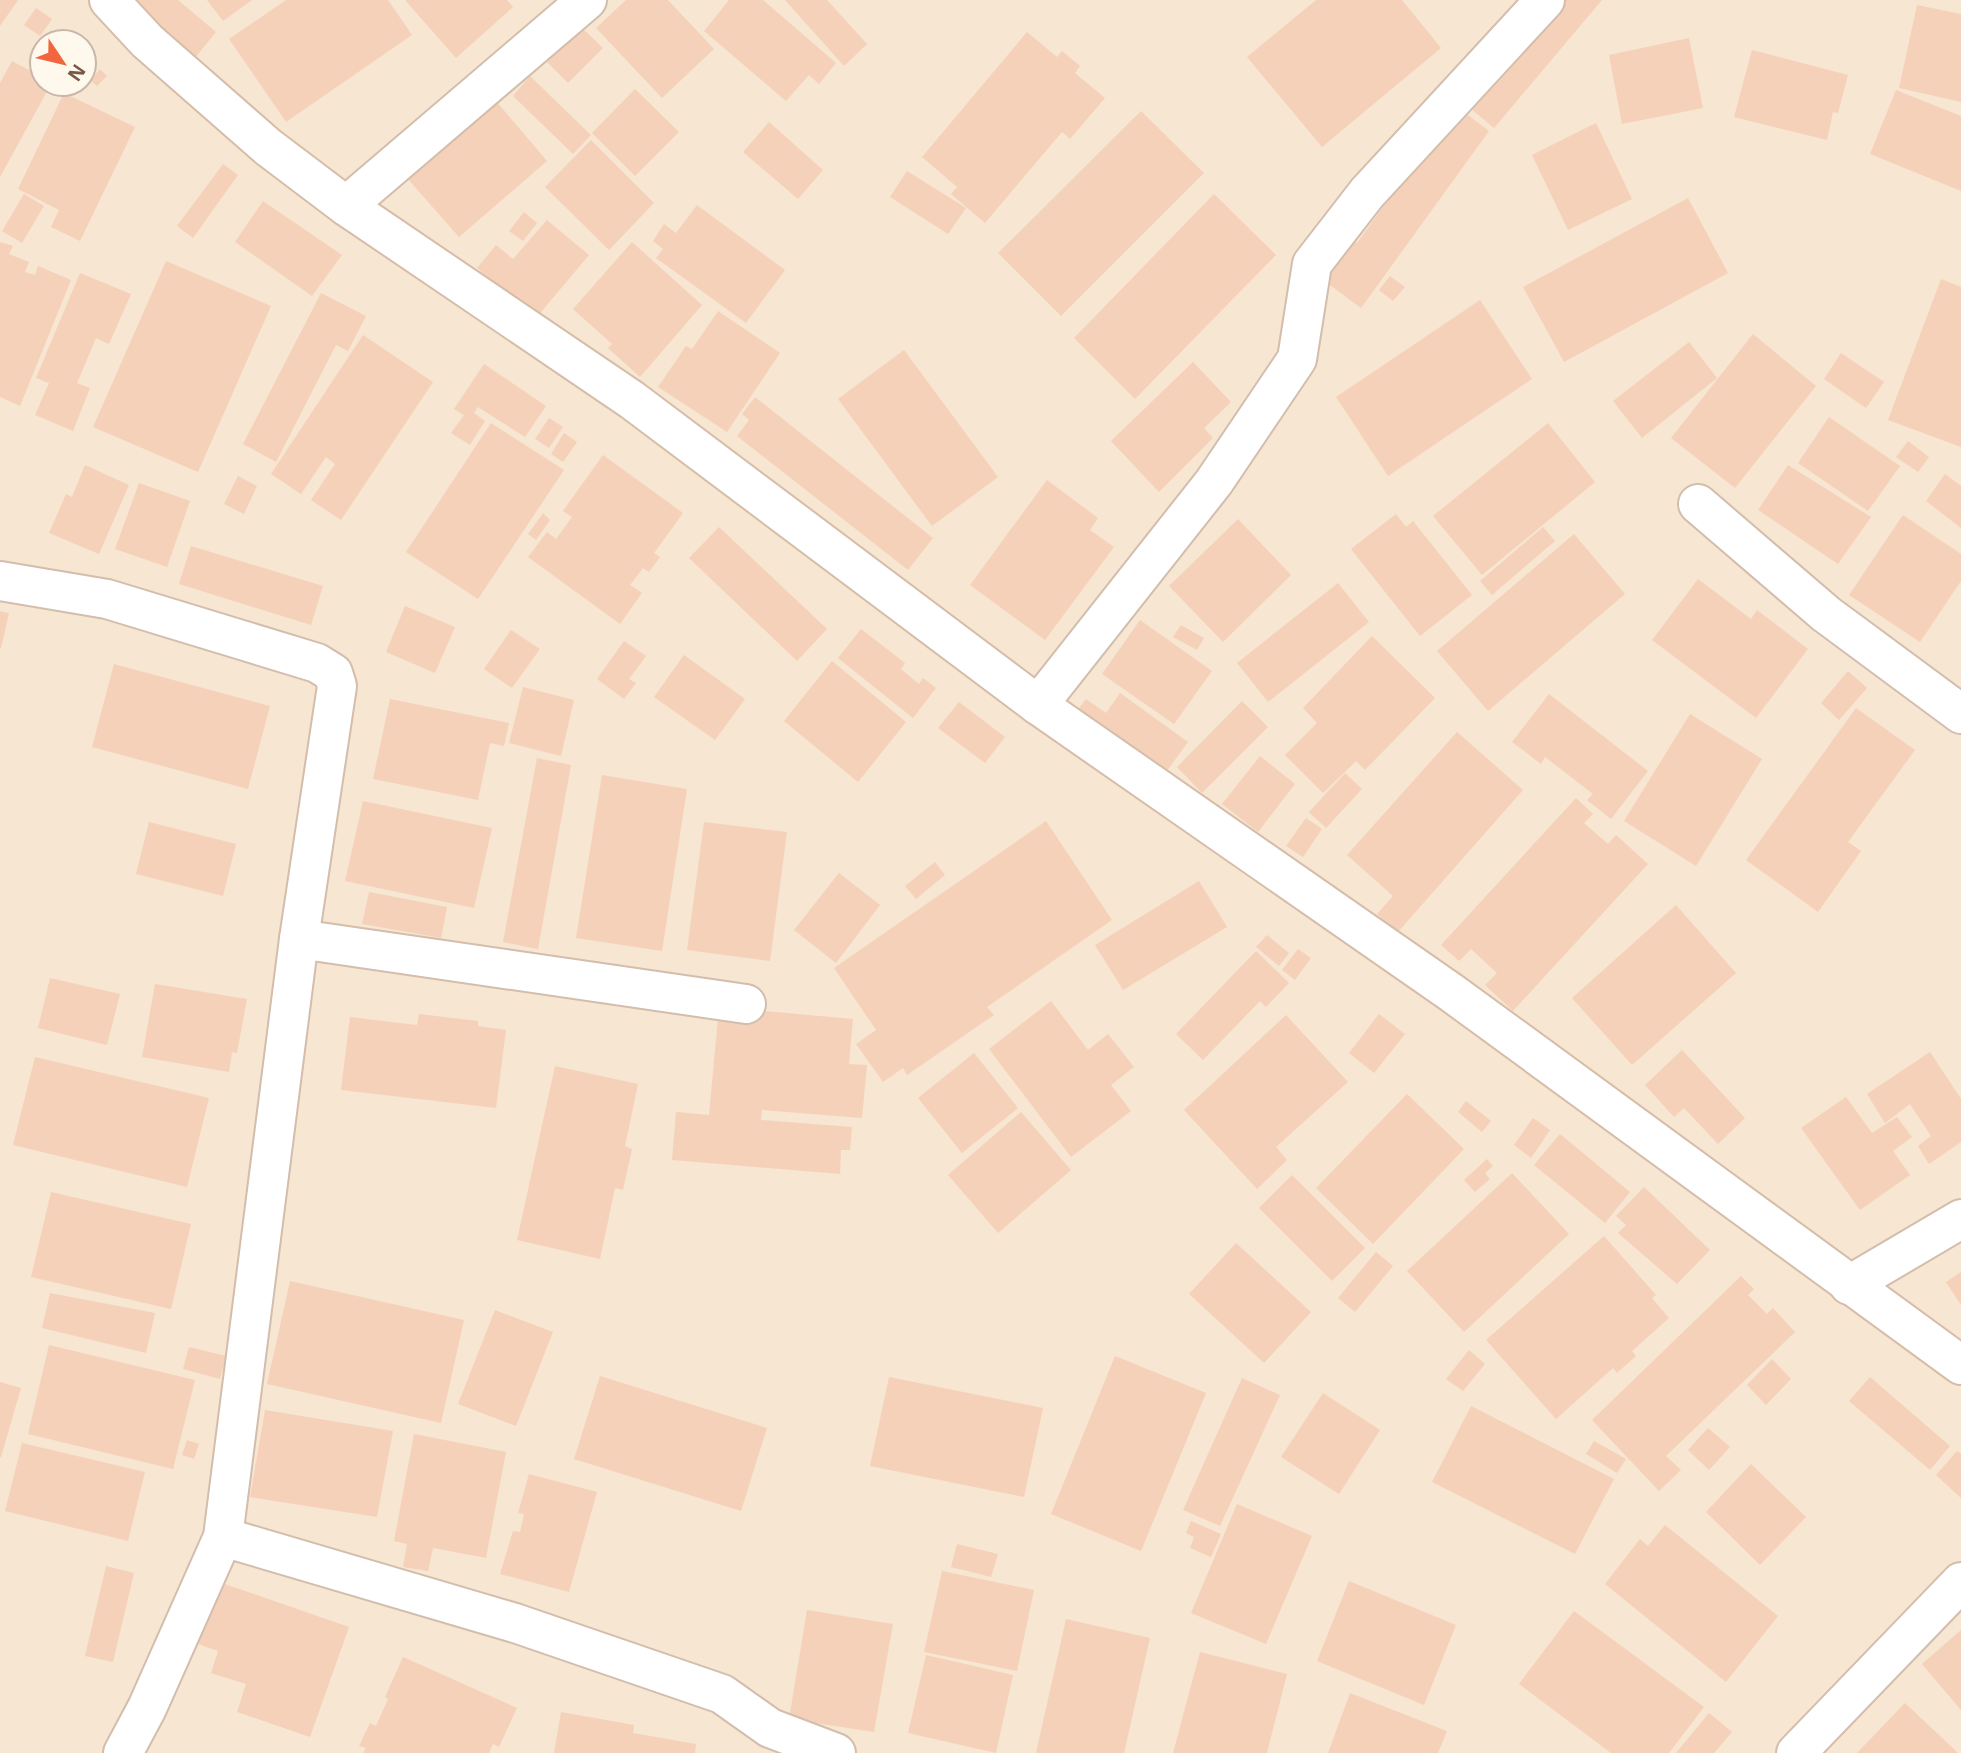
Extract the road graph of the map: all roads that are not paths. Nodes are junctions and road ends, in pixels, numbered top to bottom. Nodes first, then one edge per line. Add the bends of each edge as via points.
1 (109, 0) edge
2 (587, 0) edge
3 (1545, 0) edge
4 (346, 206) junction
5 (1698, 503) dead end
6 (0, 581) edge
7 (1038, 705) junction
8 (1961, 714) edge
9 (299, 939) junction
10 (746, 1004) dead end
11 (1961, 1219) edge
12 (1849, 1285) junction
13 (1961, 1365) edge
14 (223, 1537) junction
15 (1961, 1582) edge
16 (770, 1741) edge
17 (122, 1753) edge
18 (836, 1753) edge
19 (1796, 1753) edge

1 - 4 street via 147,41 268,147
2 - 4 street
3 - 7 street via 1367,193 1312,264 1297,359 1214,482
4 - 7 street via 632,400
5 - 8 street via 1826,614
6 - 9 street via 107,598 317,663 333,673 337,686
7 - 12 street via 1452,993
9 - 10 street
9 - 14 street
11 - 12 street
12 - 13 street
14 - 16 street via 515,1623 722,1694
14 - 17 street via 147,1708
15 - 19 street
16 - 18 street

